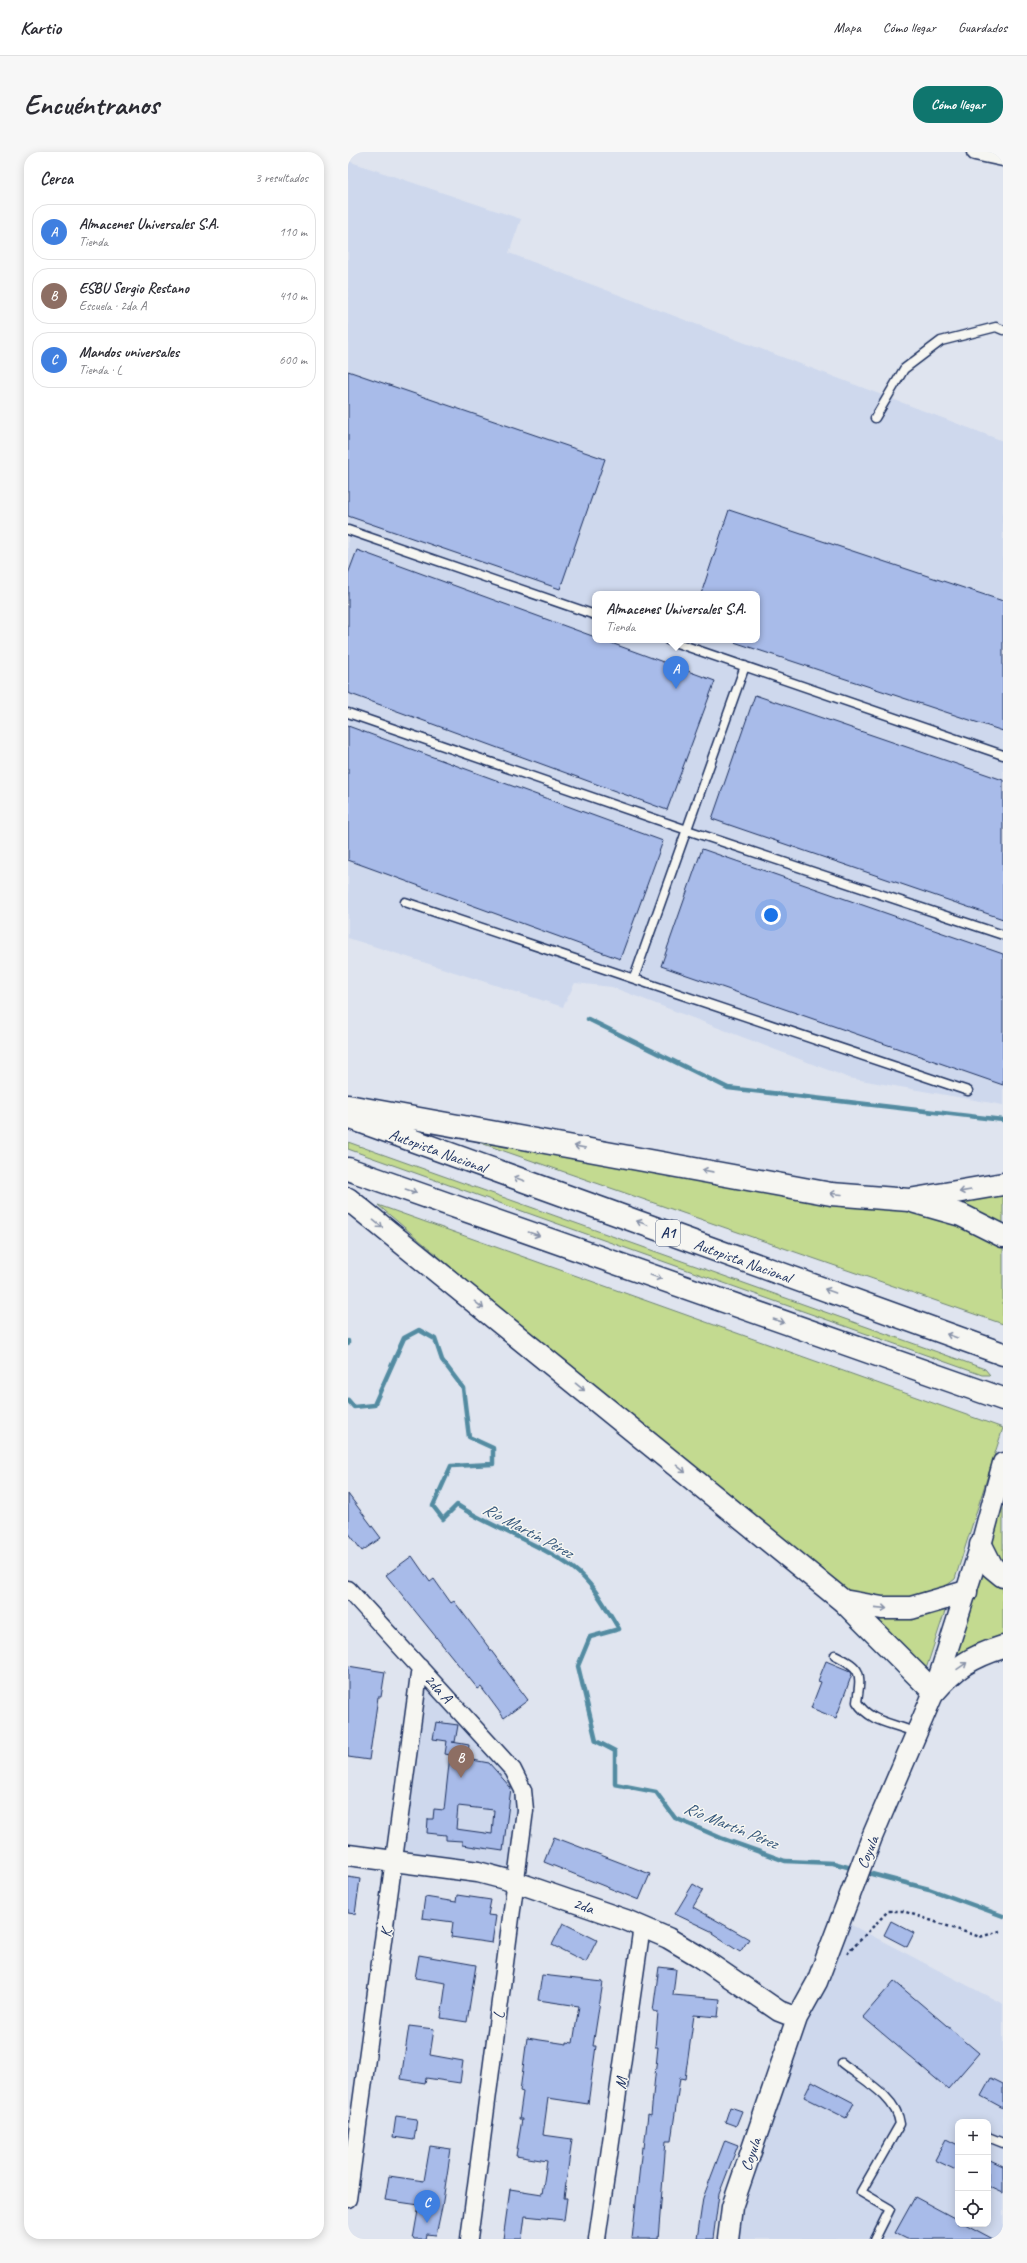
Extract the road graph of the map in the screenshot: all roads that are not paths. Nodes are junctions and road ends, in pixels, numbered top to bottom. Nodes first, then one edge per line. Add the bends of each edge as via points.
1 (975, 152) edge
2 (1003, 158) edge
3 (1003, 330) edge
4 (875, 418) dead end
5 (348, 530) edge
6 (592, 614) edge
7 (677, 643) edge
8 (745, 666) junction
9 (348, 713) edge
10 (1003, 755) edge
11 (687, 830) junction
12 (405, 902) dead end
13 (1003, 935) edge
14 (634, 978) junction
15 (968, 1091) dead end
16 (348, 1106) edge
17 (348, 1117) edge
18 (348, 1169) edge
19 (1003, 1184) edge
20 (348, 1199) edge
21 (909, 1200) junction
22 (1003, 1236) edge
23 (996, 1351) edge
24 (1003, 1399) edge
25 (1003, 1464) edge
26 (981, 1545) junction
27 (1003, 1576) edge
28 (348, 1589) edge
29 (966, 1592) junction
30 (843, 1601) junction
31 (1003, 1647) edge
32 (835, 1655) dead end
33 (420, 1667) junction
34 (934, 1692) junction
35 (916, 1733) junction
36 (524, 1790) joint
37 (348, 1855) edge
38 (395, 1862) junction
39 (516, 1882) junction
40 (642, 1926) junction
41 (797, 2018) junction
42 (842, 2063) dead end
43 (991, 2137) edge
44 (1003, 2143) edge
45 (348, 2199) edge
46 (469, 2239) edge
47 (597, 2239) edge
48 (728, 2239) edge
49 (875, 2239) edge

1 - 2 street
3 - 4 lane via 996,327 942,341 904,369
5 - 6 lane
7 - 8 lane
8 - 10 lane
8 - 11 lane
9 - 11 lane
11 - 13 lane
11 - 14 lane
12 - 14 lane
14 - 15 lane
21 -> 16 highway via 831,1194
23 -> 17 highway, Autopista Nacional / A1
18 -> 24 highway
19 -> 21 highway
20 -> 30 highway
21 - 22 highway via 961,1215
25 - 26 street, Coyula
26 - 27 highway via 992,1567
26 - 29 street, Coyula
28 - 33 street, 2da A
30 -> 29 highway via 882,1608 911,1608
29 - 34 street, Coyula
30 - 34 highway
34 -> 31 highway via 950,1674 977,1656
32 - 35 lane via 853,1664 858,1671 856,1702 863,1712 870,1717
33 - 36 street, 2da A via 513,1770
33 - 38 street, K
34 - 35 street, Coyula
35 - 41 street, Coyula via 872,1837 817,1982
36 - 39 street, L via 525,1810
37 - 38 street, 2da
38 - 39 street, 2da via 478,1872
38 - 45 street, K
39 - 40 street, 2da
39 - 46 street, L
40 - 41 street, 2da via 700,1957 779,2011
40 - 47 street, M
41 - 48 street, Coyula via 732,2207
42 - 49 lane via 888,2100 899,2113 900,2124 861,2192 890,2209
43 - 44 lane

